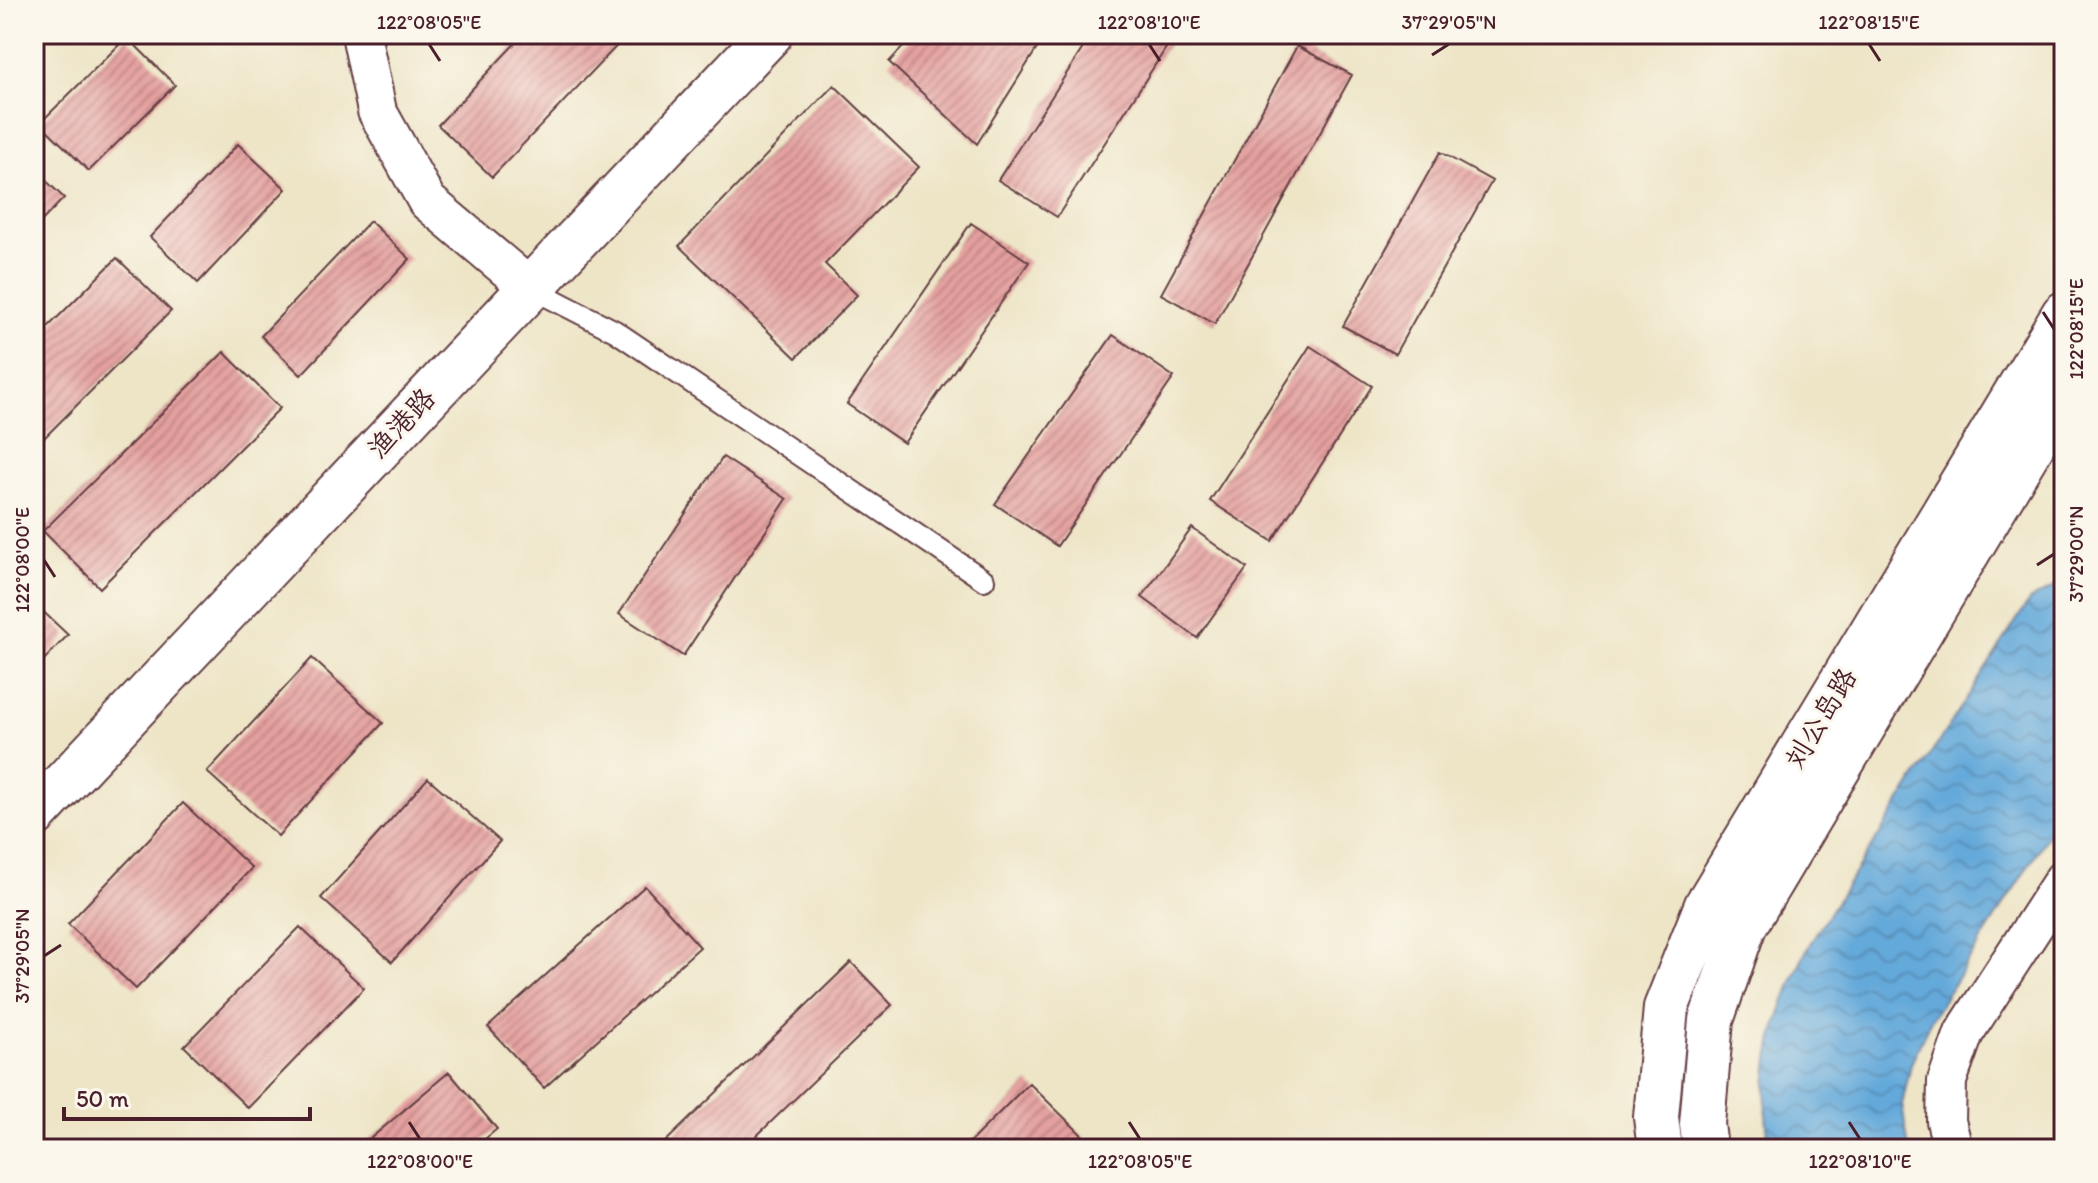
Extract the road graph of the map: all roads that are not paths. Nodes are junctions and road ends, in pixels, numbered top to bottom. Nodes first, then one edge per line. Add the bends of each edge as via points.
1 (361, 34) edge
2 (770, 34) edge
3 (529, 287) junction
4 (2064, 314) edge
5 (2064, 391) edge
6 (984, 580) dead end
7 (34, 815) edge
8 (2064, 879) edge
9 (1660, 1149) edge
10 (1705, 1149) edge
11 (1953, 1149) edge

1 - 3 street via 377,111 427,201
2 - 3 main road, 渔港路
3 - 6 lane via 615,331
3 - 7 main road, 渔港路
4 - 9 main road, 刘公岛路 via 1707,905 1666,1008 1656,1117
5 - 10 main road, 刘公岛路 via 1744,926 1711,1020 1702,1124
8 - 11 street via 1964,1033 1947,1081 1946,1121

